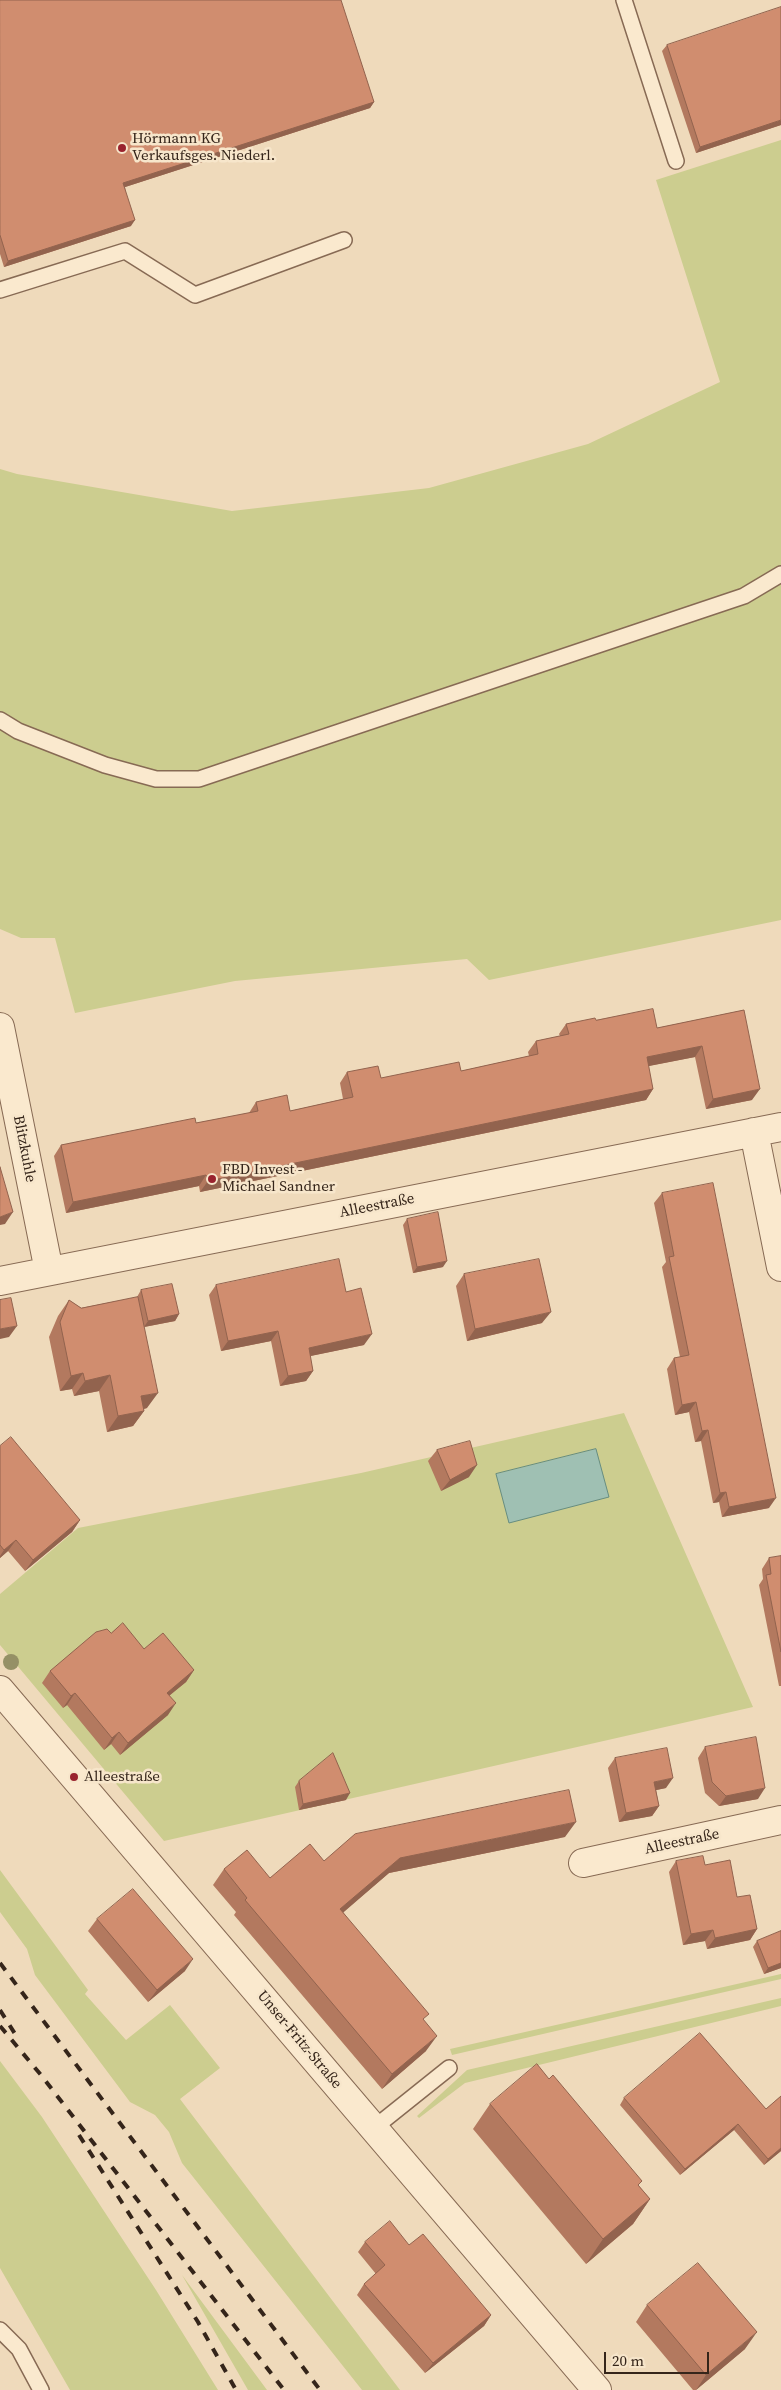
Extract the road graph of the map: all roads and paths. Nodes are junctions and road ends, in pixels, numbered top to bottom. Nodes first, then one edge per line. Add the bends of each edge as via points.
1 (624, 0) edge
2 (676, 160) dead end
3 (344, 240) dead end
4 (0, 290) edge
5 (781, 574) edge
6 (0, 720) edge
7 (0, 1027) edge
8 (781, 1127) edge
9 (754, 1132) junction
10 (781, 1268) edge
11 (49, 1271) junction
12 (0, 1282) edge
13 (0, 1690) edge
14 (781, 1820) edge
15 (583, 1864) dead end
16 (449, 2068) dead end
17 (374, 2128) junction
18 (0, 2330) edge
19 (41, 2390) edge
20 (597, 2390) edge

1 - 2 lane
3 - 4 lane via 195,295 125,251
5 - 6 lane via 744,596 199,779 156,779 105,765 18,731
7 - 11 street, Blitzkuhle
8 - 9 street, Alleestraße
9 - 10 street
9 - 11 street, Alleestraße
11 - 12 street, Alleestraße
13 - 17 street, Unser-Fritz-Straße
14 - 15 street, Alleestraße
16 - 17 lane
17 - 20 street, Unser-Fritz-Straße
18 - 19 lane via 19,2349

